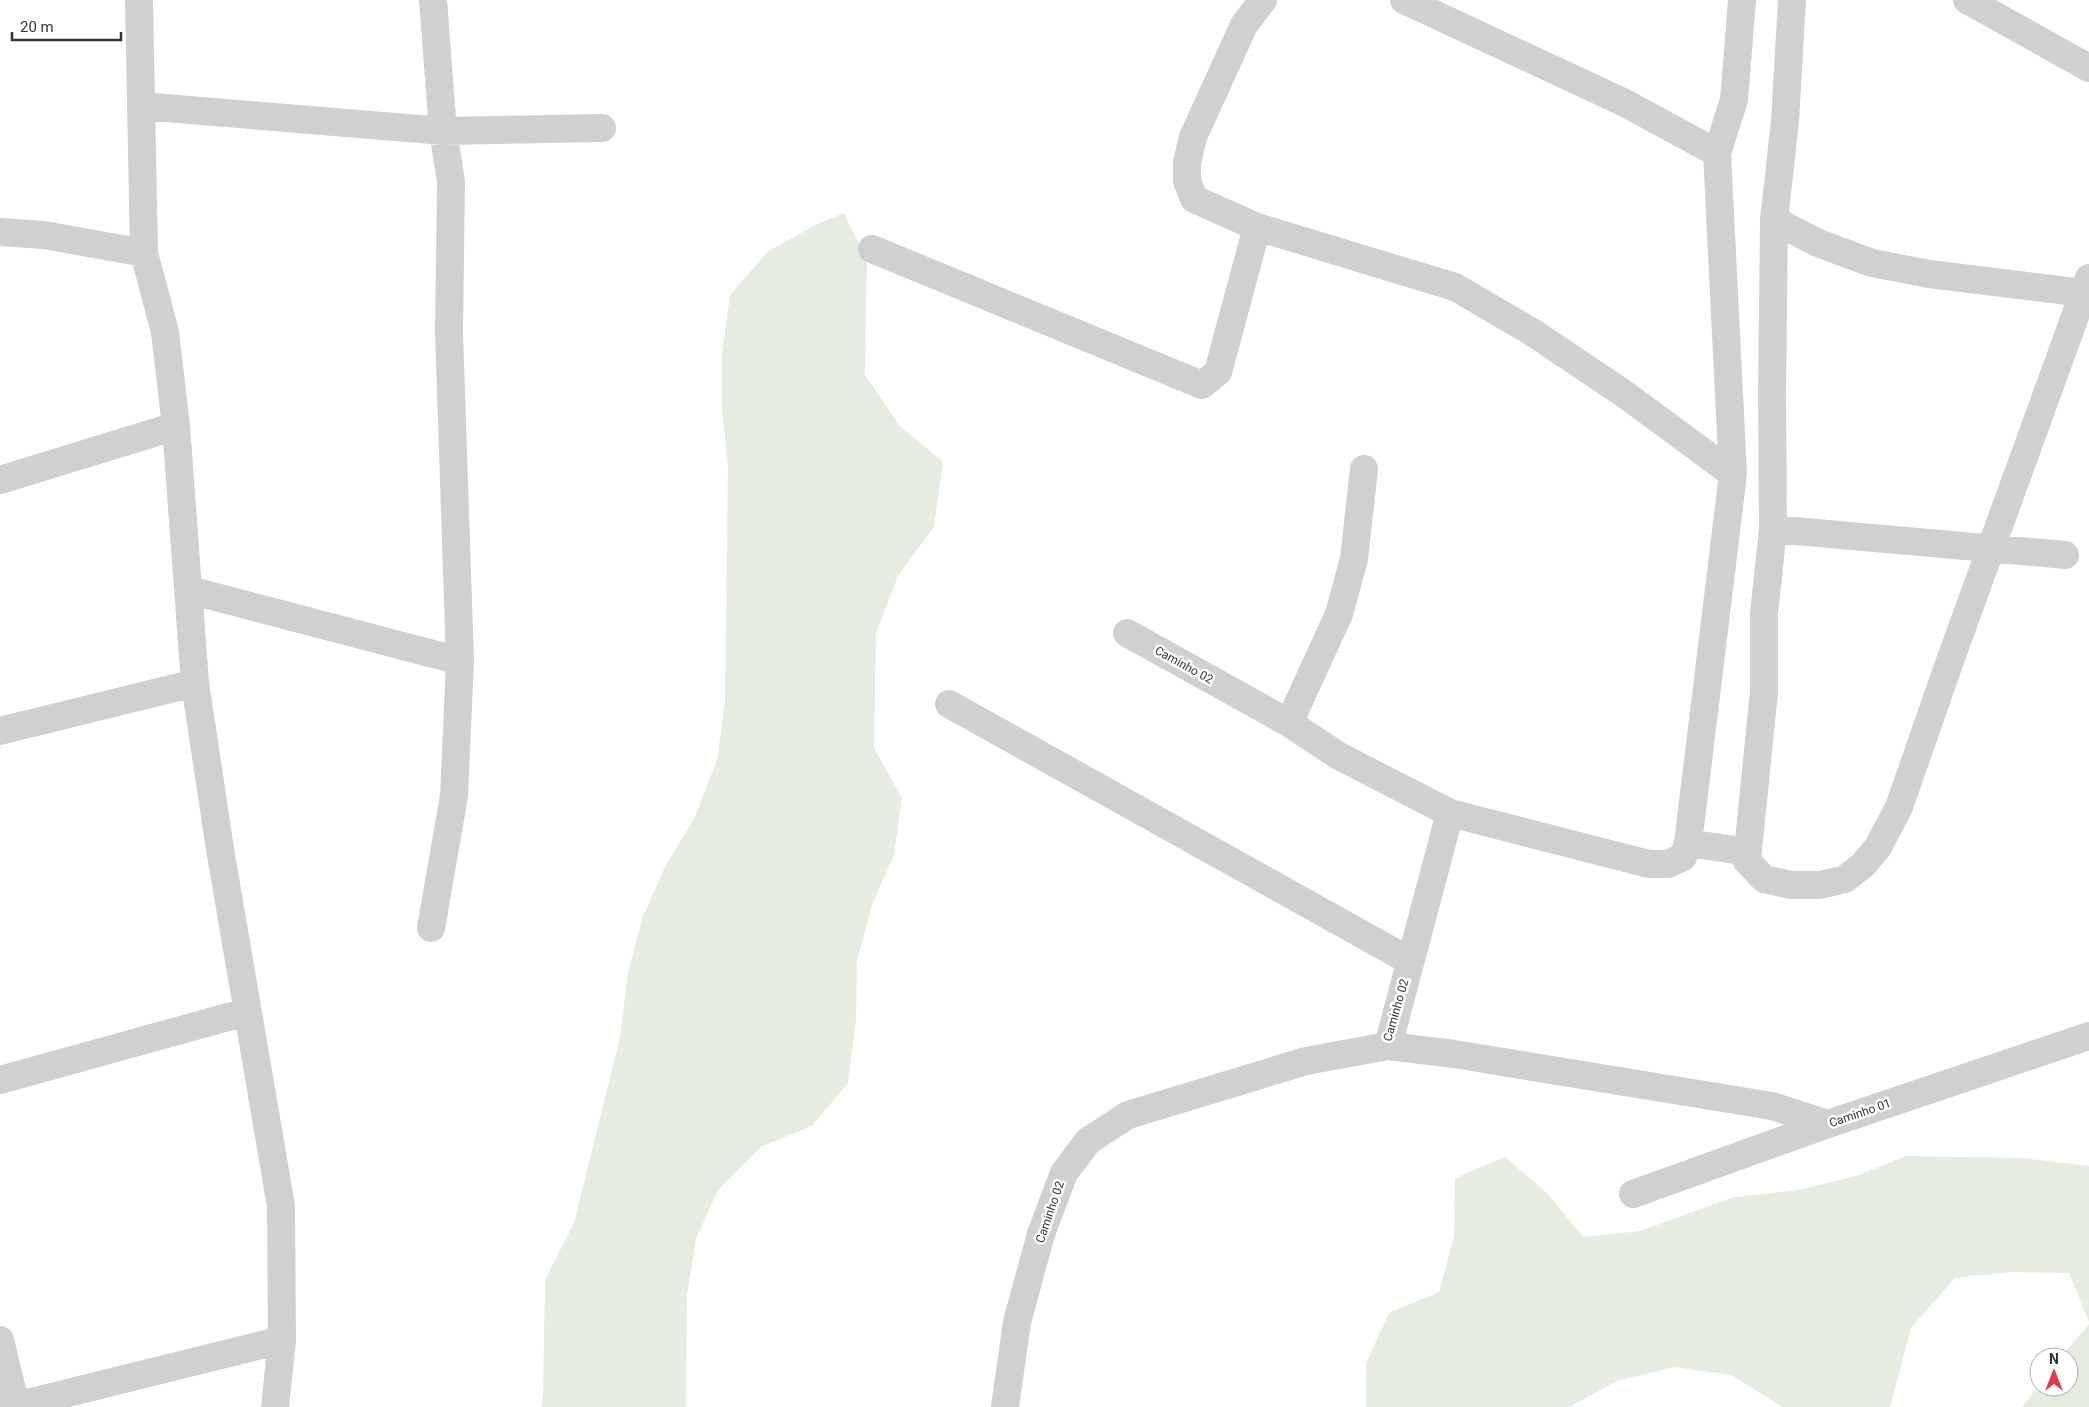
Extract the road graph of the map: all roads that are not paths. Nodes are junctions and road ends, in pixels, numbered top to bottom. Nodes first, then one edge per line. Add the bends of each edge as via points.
1 (139, 0) edge
2 (433, 0) edge
3 (1263, 0) edge
4 (1404, 0) edge
5 (1742, 0) edge
6 (1792, 0) edge
7 (1966, 0) edge
8 (2089, 68) edge
9 (141, 106) junction
10 (602, 128) dead end
11 (443, 132) junction
12 (1717, 153) junction
13 (1774, 220) junction
14 (1257, 227) junction
15 (0, 232) edge
16 (872, 250) dead end
17 (144, 253) junction
18 (2086, 285) edge
19 (176, 426) junction
20 (1364, 469) dead end
21 (1733, 474) junction
22 (0, 480) edge
23 (1773, 529) junction
24 (1991, 548) junction
25 (2065, 555) dead end
26 (188, 590) junction
27 (1127, 633) dead end
28 (460, 661) junction
29 (195, 683) junction
30 (949, 704) dead end
31 (1289, 723) junction
32 (0, 732) edge
33 (1450, 813) junction
34 (1688, 843) junction
35 (1748, 852) junction
36 (431, 928) dead end
37 (1410, 961) junction
38 (246, 1012) junction
39 (2089, 1036) edge
40 (1388, 1046) junction
41 (0, 1080) edge
42 (1828, 1124) junction
43 (1633, 1194) dead end
44 (0, 1340) edge
45 (282, 1340) junction
46 (14, 1406) edge
47 (275, 1407) edge
48 (1004, 1407) edge

1 - 9 street
2 - 11 street
3 - 14 street via 1244,25 1193,137 1187,163 1187,181 1194,199
4 - 12 street via 1625,103
5 - 12 street via 1734,100
6 - 13 street via 1785,121
7 - 8 street
9 - 11 street
9 - 17 street
10 - 11 street
11 - 28 street via 451,181 449,332
12 - 21 street
13 - 18 street via 1818,243 1872,263 1929,274
13 - 23 street
14 - 16 street via 1218,372 1202,385
14 - 21 street via 1455,287 1532,332 1623,393
15 - 17 street via 44,234
17 - 19 street via 165,332
18 - 24 street
19 - 22 street
19 - 26 street
20 - 31 street via 1354,559 1339,614
21 - 34 street
23 - 24 street
23 - 35 street via 1764,614 1764,692
24 - 25 street
24 - 35 street via 1899,807 1878,847 1845,879 1820,884 1791,885 1764,879 1747,861
26 - 28 street
26 - 29 street
27 - 31 street, Caminho 02
28 - 36 street via 454,796
29 - 32 street
29 - 38 street
30 - 37 street
31 - 33 street, Caminho 02 via 1339,756
33 - 34 street via 1650,864 1668,864 1683,857
33 - 37 street, Caminho 02
34 - 35 street
37 - 40 street, Caminho 02
38 - 41 street
38 - 45 street via 281,1206
39 - 42 street, Caminho 01
40 - 42 street via 1772,1106
40 - 48 street, Caminho 02 via 1306,1061 1128,1114 1088,1141 1064,1173 1041,1234 1018,1322
42 - 43 street, Caminho 01
44 - 46 street
45 - 46 street
45 - 47 street

